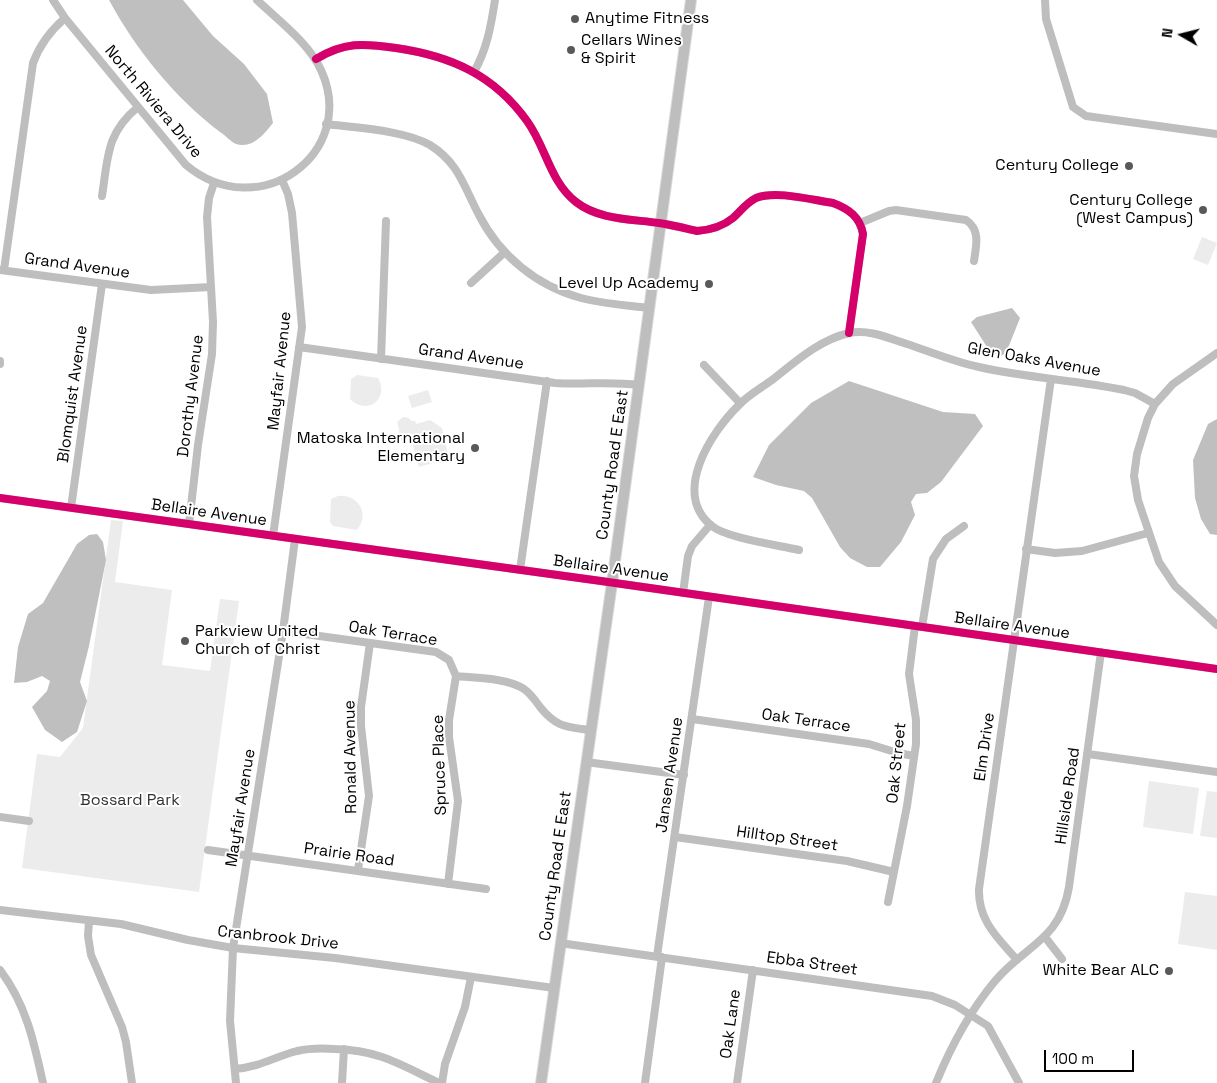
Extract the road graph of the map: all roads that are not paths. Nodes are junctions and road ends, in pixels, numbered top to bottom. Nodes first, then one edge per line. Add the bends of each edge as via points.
1 (52, 0) edge
2 (257, 0) edge
3 (495, 0) edge
4 (691, 0) edge
5 (1045, 0) edge
6 (65, 18) junction
7 (316, 60) junction
8 (474, 72) junction
9 (138, 107) junction
10 (326, 124) junction
11 (1217, 134) edge
12 (282, 180) junction
13 (214, 183) junction
14 (102, 196) dead end
15 (386, 221) dead end
16 (860, 222) junction
17 (660, 224) junction
18 (505, 252) junction
19 (974, 262) dead end
20 (2, 270) edge
21 (471, 283) dead end
22 (102, 284) junction
23 (211, 287) junction
24 (649, 308) junction
25 (849, 333) junction
26 (299, 347) junction
27 (1217, 353) edge
28 (381, 359) junction
29 (704, 365) dead end
30 (1051, 379) junction
31 (546, 381) junction
32 (638, 385) junction
33 (740, 403) junction
34 (1155, 404) junction
35 (0, 498) edge
36 (71, 508) junction
37 (189, 524) junction
38 (710, 525) junction
39 (964, 526) dead end
40 (1148, 533) junction
41 (273, 536) junction
42 (295, 539) junction
43 (1026, 549) junction
44 (798, 550) dead end
45 (520, 570) junction
46 (612, 583) junction
47 (683, 593) junction
48 (709, 597) junction
49 (1217, 625) edge
50 (919, 626) junction
51 (283, 631) junction
52 (1014, 640) junction
53 (370, 643) junction
54 (1101, 652) junction
55 (1217, 669) edge
56 (456, 676) junction
57 (692, 718) junction
58 (590, 730) junction
59 (1088, 754) junction
60 (914, 756) junction
61 (586, 762) junction
62 (1217, 772) edge
63 (684, 775) junction
64 (0, 817) edge
65 (29, 821) dead end
66 (675, 837) junction
67 (208, 850) dead end
68 (248, 856) junction
69 (358, 870) junction
70 (894, 872) junction
71 (448, 884) junction
72 (486, 889) dead end
73 (888, 902) dead end
74 (0, 910) edge
75 (89, 921) junction
76 (1045, 937) junction
77 (560, 943) junction
78 (233, 948) junction
79 (660, 957) junction
80 (1062, 959) dead end
81 (1017, 960) junction
82 (0, 970) edge
83 (753, 970) junction
84 (471, 977) junction
85 (554, 988) junction
86 (971, 1014) junction
87 (344, 1049) junction
88 (235, 1070) junction
89 (43, 1083) edge
90 (132, 1083) edge
91 (236, 1083) edge
92 (342, 1083) edge
93 (441, 1083) edge
94 (541, 1083) edge
95 (645, 1083) edge
96 (737, 1083) edge
97 (936, 1083) edge
98 (1019, 1083) edge

1 - 6 street, North Riviera Drive
2 - 7 street, North Riviera Drive
3 - 8 street via 489,38
4 - 17 main road, County Road E East
5 - 11 street via 1046,19 1073,108 1086,116
6 - 9 street, North Riviera Drive
6 - 20 street via 48,35 33,63
7 - 8 street via 341,47 373,44 429,54
7 - 10 street, North Riviera Drive via 328,90
8 - 17 street via 504,94 520,112 537,137 560,185 574,201 601,215
9 - 13 street, North Riviera Drive via 186,165
9 - 14 street via 124,118 114,134
10 - 12 street, North Riviera Drive via 320,142 310,156 299,169
10 - 18 street via 407,136 438,151 462,177 486,227
12 - 13 street, North Riviera Drive via 248,188
12 - 26 street, Mayfair Avenue via 292,213 301,312
13 - 23 street, Dorothy Avenue via 207,207
15 - 28 street
16 - 17 street via 849,210 833,203 772,195 756,198 724,224 707,230
16 - 19 street via 896,210 966,220 976,232
16 - 25 street via 862,241
17 - 24 main road, County Road E East
18 - 21 street
18 - 24 street via 526,272 561,291 592,300
20 - 22 street, Grand Avenue
22 - 23 street, Grand Avenue via 150,290
22 - 36 street, Blomquist Avenue
23 - 37 street, Dorothy Avenue via 212,354
24 - 32 main road, County Road E East
25 - 30 street, Glen Oaks Avenue via 878,334 978,367
25 - 33 street, Glen Oaks Avenue via 815,348
26 - 28 street, Grand Avenue
26 - 41 street, Mayfair Avenue
27 - 34 street via 1174,384
28 - 31 street, Grand Avenue
29 - 33 street
30 - 34 street, Glen Oaks Avenue via 1124,390
30 - 43 street, Elm Drive
31 - 32 street, Grand Avenue
31 - 45 street
32 - 46 main road, County Road E East
33 - 38 street, Glen Oaks Avenue via 710,443 695,479 697,505
34 - 40 street via 1144,428 1134,476
35 - 36 street, Bellaire Avenue
36 - 37 street, Bellaire Avenue
37 - 41 street, Bellaire Avenue
38 - 44 street via 723,533
38 - 47 street via 692,546 688,556
39 - 50 street, Oak Street via 946,539 934,559
40 - 43 street via 1082,551 1055,553
40 - 49 street via 1159,562 1175,586
41 - 42 street, Bellaire Avenue
42 - 45 street, Bellaire Avenue
42 - 51 street, Mayfair Avenue
43 - 52 street, Elm Drive
45 - 46 street, Bellaire Avenue
46 - 47 street, Bellaire Avenue
46 - 58 main road, County Road E East
47 - 48 street, Bellaire Avenue
48 - 50 street, Bellaire Avenue
48 - 57 street, Jansen Avenue
50 - 52 street, Bellaire Avenue
50 - 60 street, Oak Street via 909,674 917,733
51 - 53 street, Oak Terrace
51 - 68 street, Mayfair Avenue
52 - 54 street, Bellaire Avenue
52 - 81 street, Elm Drive via 979,898 986,923
53 - 56 street, Oak Terrace via 436,652 448,660
53 - 69 street, Ronald Avenue via 361,707 369,796
54 - 55 street, Bellaire Avenue
54 - 59 street, Hillside Road
56 - 58 street via 516,685 531,695 556,723
56 - 71 street, Spruce Place via 449,737 458,807
57 - 60 street, Oak Terrace via 869,744
57 - 63 street, Jansen Avenue
58 - 61 main road, County Road E East
59 - 62 street
59 - 76 street, Hillside Road via 1067,898 1058,920
60 - 70 street, Oak Street
61 - 63 street
61 - 77 main road, County Road E East
63 - 66 street, Jansen Avenue
64 - 65 street
66 - 70 street, Hilltop Street via 847,861
66 - 79 street, Jansen Avenue
67 - 68 street, Prairie Road
68 - 69 street, Prairie Road
68 - 78 street, Mayfair Avenue
69 - 71 street, Prairie Road
70 - 73 street, Oak Street
71 - 72 street, Prairie Road
74 - 75 street, Cranbrook Drive
75 - 78 street, Cranbrook Drive via 144,928
75 - 90 street via 91,956 122,1027
76 - 80 street
76 - 81 street, Hillside Road
77 - 79 street, Ebba Street
77 - 85 main road, County Road E East
78 - 84 street, Cranbrook Drive
78 - 88 street, Mayfair Avenue via 230,1020
79 - 83 street, Ebba Street
79 - 95 street, Jansen Avenue
81 - 86 street via 996,980
82 - 89 street via 16,993 28,1021
83 - 86 street, Ebba Street via 926,995
83 - 96 street, Oak Lane
84 - 85 street, Cranbrook Drive
84 - 93 street
85 - 94 main road, County Road E East
86 - 97 street
86 - 98 street, Ebba Street via 992,1032
87 - 88 street via 311,1048
87 - 92 street
87 - 93 street via 380,1055
88 - 91 street, Mayfair Avenue

